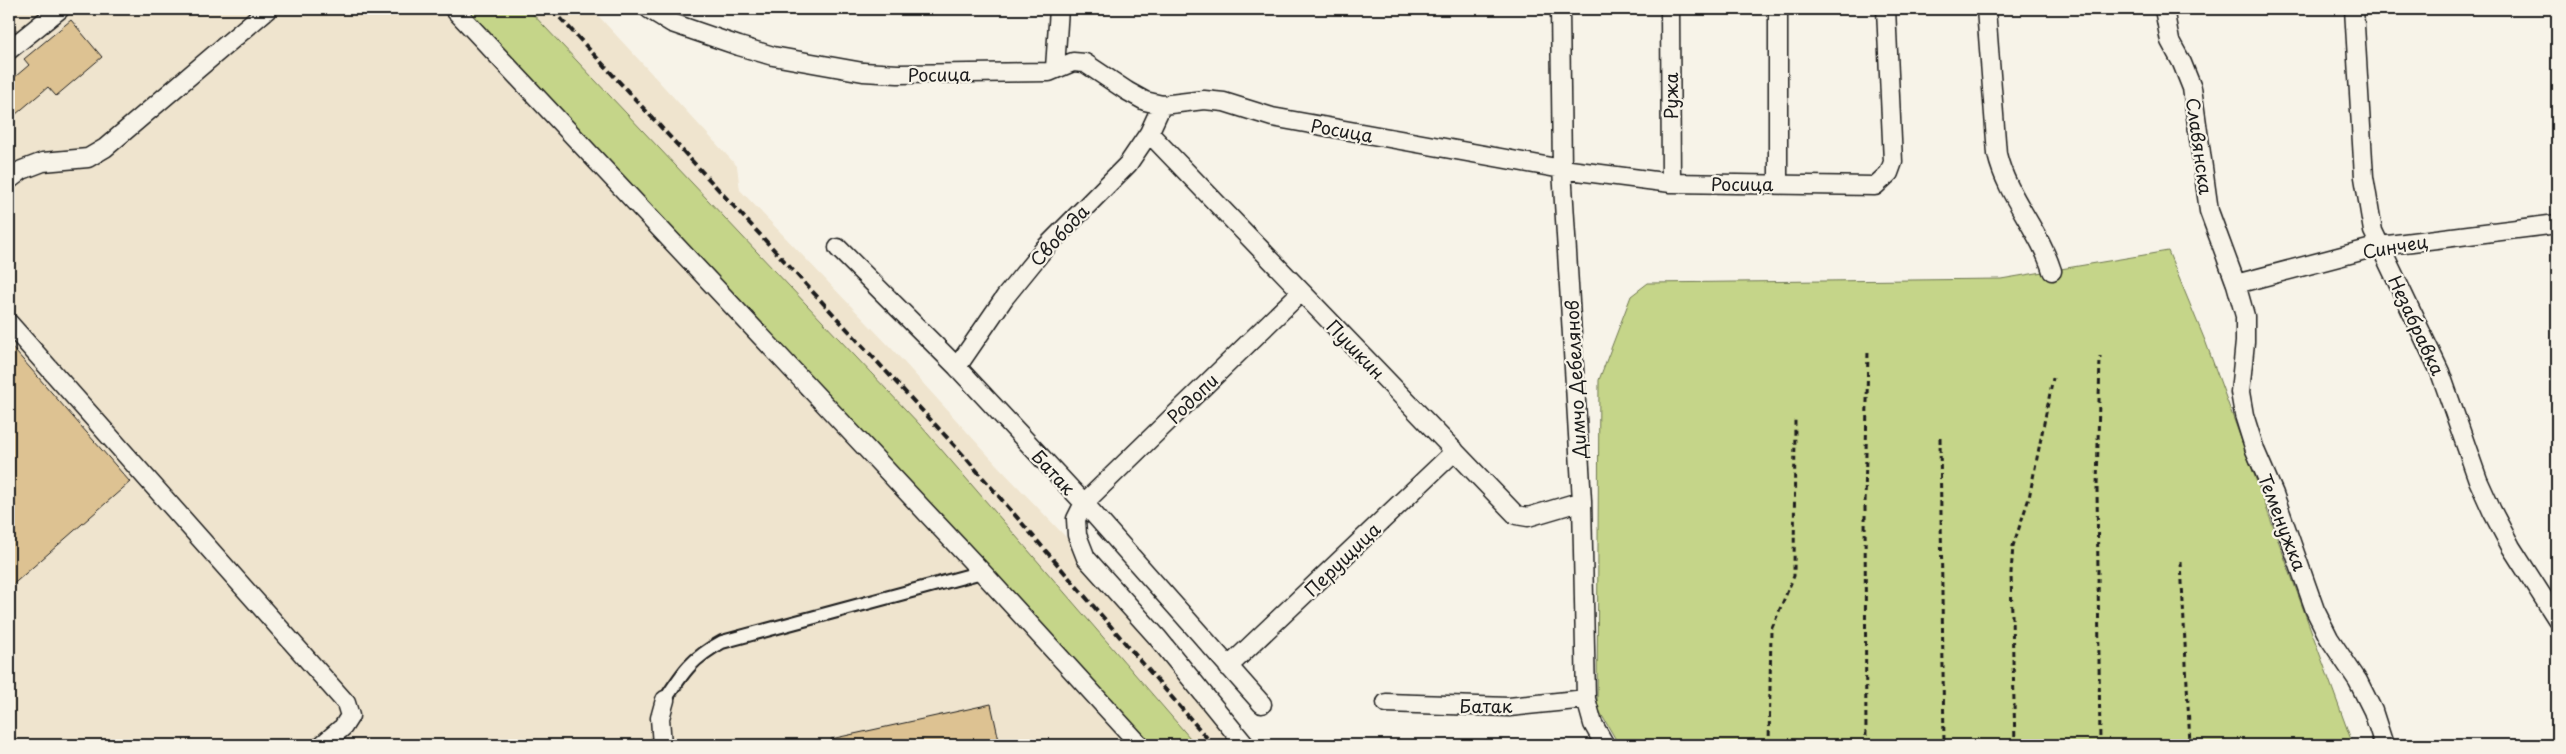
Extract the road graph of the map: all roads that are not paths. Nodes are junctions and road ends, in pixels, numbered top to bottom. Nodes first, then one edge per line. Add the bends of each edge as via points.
1 (60, 9) edge
2 (268, 9) edge
3 (454, 9) edge
4 (648, 9) edge
5 (1060, 9) edge
6 (1560, 9) edge
7 (1670, 9) edge
8 (1778, 9) edge
9 (1886, 9) edge
10 (1986, 9) edge
11 (2164, 9) edge
12 (2354, 9) edge
13 (9, 50) edge
14 (1055, 68) junction
15 (1162, 105) junction
16 (1149, 133) junction
17 (1562, 168) junction
18 (9, 180) edge
19 (1671, 183) junction
20 (1778, 183) junction
21 (2557, 224) edge
22 (2380, 246) junction
23 (838, 248) dead end
24 (2052, 271) dead end
25 (2236, 284) junction
26 (1301, 292) junction
27 (9, 323) edge
28 (957, 367) junction
29 (1455, 451) junction
30 (1582, 501) junction
31 (1084, 503) junction
32 (982, 572) junction
33 (2557, 619) edge
34 (1228, 667) junction
35 (1586, 699) junction
36 (665, 700) joint
37 (1262, 704) dead end
38 (1386, 704) dead end
39 (322, 745) edge
40 (662, 745) edge
41 (1140, 745) edge
42 (1245, 745) edge
43 (1605, 745) edge
44 (2384, 745) edge

1 - 13 street
2 - 18 street via 106,148 88,158 43,162 22,170
3 - 32 street
4 - 14 street, Росица via 672,22 739,46 783,58 863,72 1049,72
5 - 14 street
6 - 17 street, Димчо Дебелянов
7 - 19 street, Ружа
8 - 20 street
9 - 20 street, Росица via 1893,162 1889,173 1875,186
10 - 24 street via 1997,154 2002,175 2032,225
11 - 25 street, Славянска via 2170,41 2192,88 2209,211
12 - 22 street, Незабравка via 2364,177 2368,211
14 - 15 street, Росица via 1073,62 1085,63 1127,91
15 - 16 street, Свобода
15 - 17 street, Росица via 1204,100 1224,102 1272,117
16 - 26 street, Пушкин
16 - 28 street, Свобода via 1128,164 1044,248 1005,297
17 - 19 street, Росица
17 - 30 street, Димчо Дебелянов
19 - 20 street, Росица
21 - 22 street, Синчец
22 - 25 street, Синчец
22 - 33 street, Незабравка via 2440,372 2478,480 2492,510 2511,547
23 - 28 street, Батак
25 - 44 street, Теменужка via 2245,316 2240,392 2255,450 2315,610 2362,688
26 - 29 street, Пушкин
26 - 31 street, Родопи
27 - 39 street via 346,703 350,716 343,727
28 - 31 street, Батак
29 - 30 street, Пушкин via 1516,515 1528,517
29 - 34 street, Перущица
30 - 35 street, Димчо Дебелянов
31 - 34 street, Батак
31 - 42 street via 1076,519 1077,535 1086,558 1157,637
32 - 36 street via 722,642 700,653 681,674
32 - 41 street
34 - 37 street, Батак
35 - 38 street, Батак via 1509,707
35 - 43 street, Димчо Дебелянов via 1593,724
36 - 40 street via 660,718

